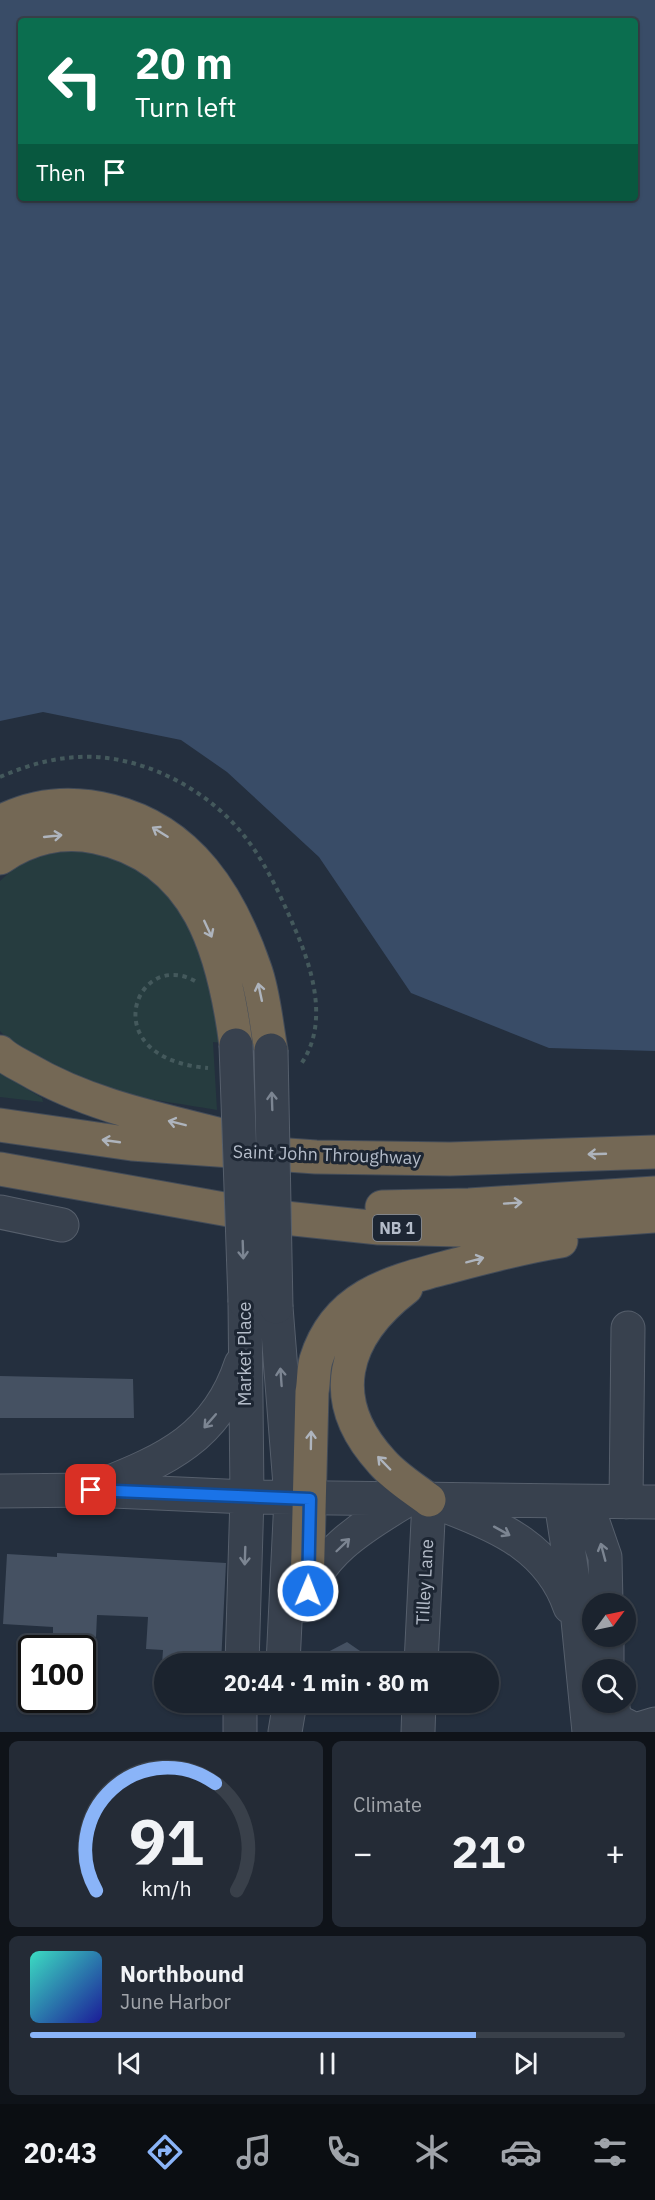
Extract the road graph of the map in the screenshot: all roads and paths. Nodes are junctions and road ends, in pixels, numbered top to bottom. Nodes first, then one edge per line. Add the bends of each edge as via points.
1 (0, 822) edge
2 (0, 858) edge
3 (236, 1045) joint
4 (271, 1050) joint
5 (0, 1052) edge
6 (0, 1125) edge
7 (655, 1152) edge
8 (316, 1157) junction
9 (0, 1169) edge
10 (655, 1193) edge
11 (140, 1194) junction
12 (0, 1212) edge
13 (655, 1216) edge
14 (62, 1225) dead end
15 (655, 1230) edge
16 (427, 1272) junction
17 (260, 1304) junction
18 (628, 1328) dead end
19 (245, 1351) junction
20 (91, 1490) junction
21 (0, 1491) edge
22 (247, 1497) junction
23 (300, 1498) junction
24 (418, 1500) junction
25 (574, 1502) junction
26 (641, 1502) edge
27 (308, 1591) junction
28 (587, 1593) edge
29 (606, 1593) edge
30 (582, 1618) edge
31 (592, 1647) edge
32 (242, 1653) edge
33 (284, 1653) edge
34 (298, 1653) edge
35 (421, 1653) edge
36 (240, 1713) edge
37 (281, 1713) edge
38 (288, 1713) edge
39 (419, 1713) edge
40 (603, 1713) edge
41 (614, 1713) edge
42 (655, 1724) edge
43 (240, 1732) edge
44 (280, 1732) edge
45 (285, 1732) edge
46 (418, 1732) edge
47 (589, 1732) edge
48 (601, 1732) edge

4 -> 1 highway via 255,970 220,890 193,857 159,830 126,815 88,805 50,806 15,814
2 -> 3 highway via 43,837 78,833 139,851 164,867 189,896 220,958
3 -> 17 street, Market Place, bridge
17 -> 4 street, Market Place, bridge
8 -> 5 highway via 131,1112 69,1092
8 -> 6 highway, Saint John Throughway via 132,1144
7 -> 8 highway, Saint John Throughway via 450,1160
9 - 11 highway, NB 1
11 -> 10 highway, NB 1 via 387,1207
11 - 13 highway, NB 1 via 257,1215 379,1228 459,1230
12 - 14 street
16 -> 15 highway via 527,1246 598,1234
23 -> 16 highway via 316,1362 327,1335 341,1316 383,1285
24 -> 16 highway via 366,1443 352,1416 347,1391 348,1363 357,1341 374,1318
17 - 19 street, Market Place
23 -> 17 street, Market Place
18 - 26 street
19 -> 20 street via 228,1396 196,1436 156,1463
19 - 22 street, Market Place
20 - 21 street
20 - 22 street
22 - 23 street
22 -> 32 street, Market Place
23 - 24 street
23 - 27 highway
23 - 33 street, Market Place
24 - 25 street
27 -> 24 street via 324,1565 368,1524
24 -> 30 street via 485,1521 521,1541 544,1563
24 - 35 street, Tilley Lane
25 - 26 street
25 - 28 street
29 -> 25 street via 605,1557
27 - 34 street
31 - 47 street
36 - 43 street
37 - 44 street
38 - 45 street
39 - 46 street
40 - 48 street
41 - 42 street via 615,1720 635,1730

